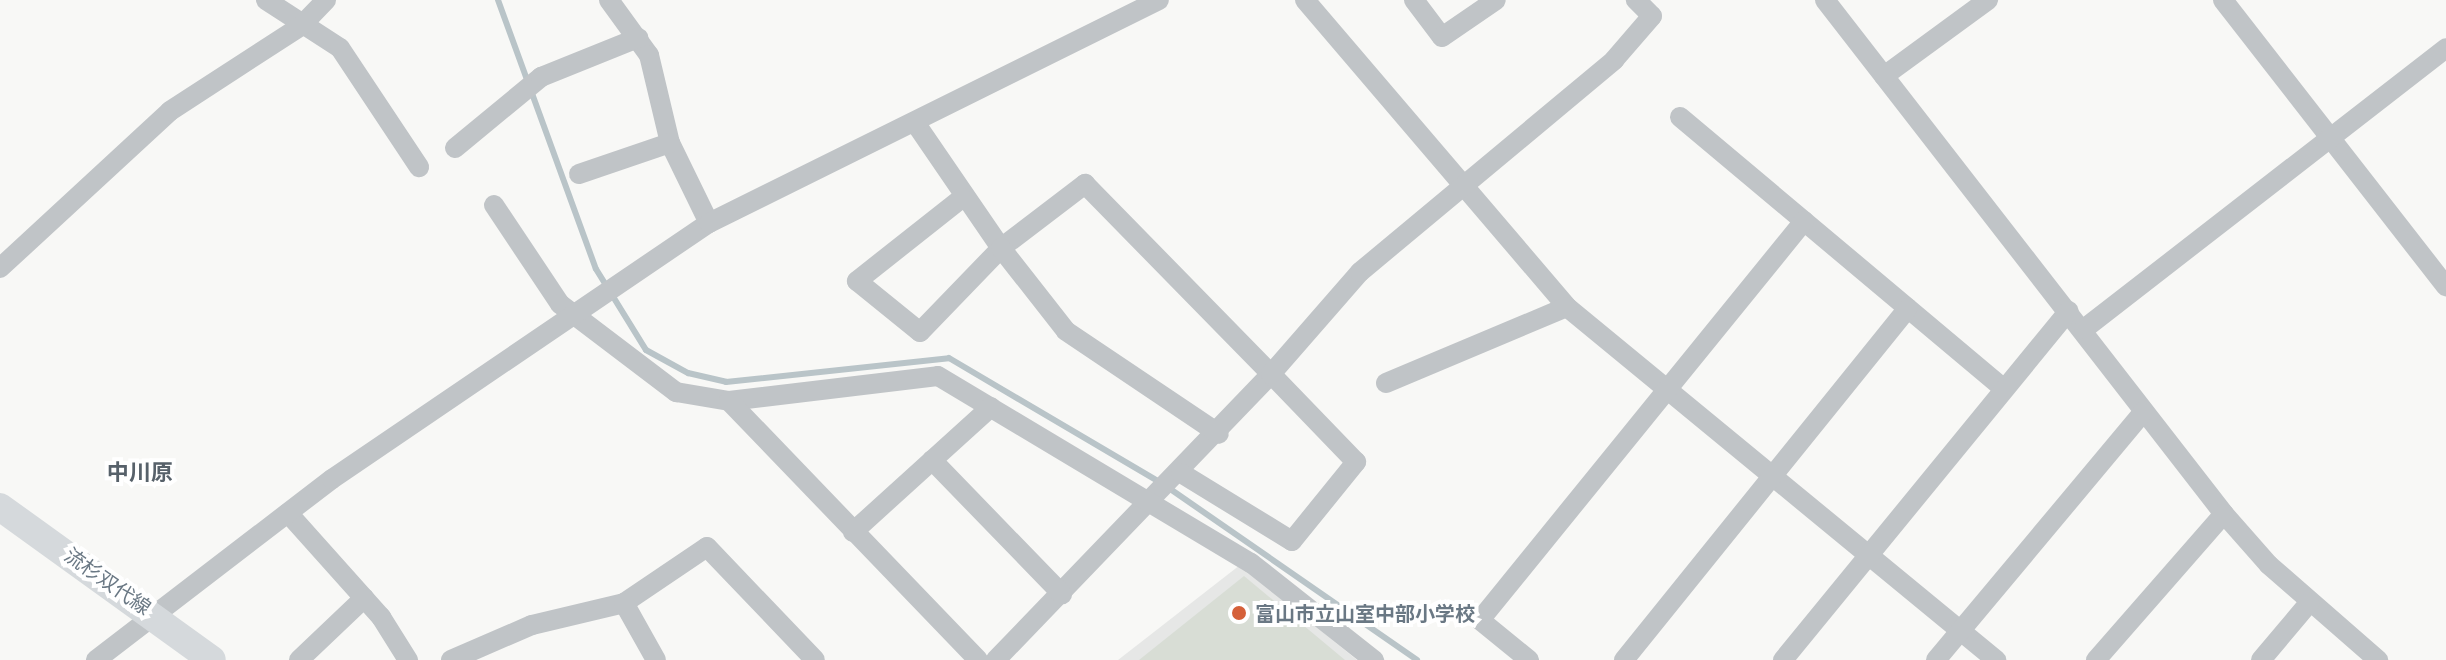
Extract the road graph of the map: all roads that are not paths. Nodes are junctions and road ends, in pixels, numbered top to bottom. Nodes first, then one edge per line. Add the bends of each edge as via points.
1 (266, 0) edge
2 (326, 0) edge
3 (609, 0) edge
4 (1159, 0) edge
5 (1305, 0) edge
6 (1414, 0) edge
7 (1496, 0) edge
8 (1636, 0) edge
9 (1825, 0) edge
10 (1988, 0) edge
11 (2223, 0) edge
12 (301, 26) junction
13 (638, 38) junction
14 (2446, 48) edge
15 (1884, 76) junction
16 (1680, 117) dead end
17 (916, 124) junction
18 (2330, 137) junction
19 (670, 143) junction
20 (455, 148) dead end
21 (419, 167) dead end
22 (579, 174) dead end
23 (1465, 191) junction
24 (962, 198) junction
25 (494, 205) dead end
26 (1804, 221) junction
27 (709, 223) junction
28 (1001, 248) junction
29 (0, 268) edge
30 (2446, 286) edge
31 (1567, 307) junction
32 (1908, 308) junction
33 (2069, 311) junction
34 (579, 314) junction
35 (2084, 329) junction
36 (1271, 374) junction
37 (1386, 383) dead end
38 (2001, 386) junction
39 (1669, 388) junction
40 (729, 401) junction
41 (991, 407) junction
42 (2144, 411) junction
43 (1219, 434) junction
44 (932, 460) junction
45 (1769, 473) junction
46 (1179, 475) junction
47 (1156, 499) junction
48 (0, 507) edge
49 (288, 513) junction
50 (2224, 514) junction
51 (853, 532) junction
52 (1871, 552) junction
53 (1062, 594) junction
54 (364, 598) junction
55 (624, 603) junction
56 (2309, 603) junction
57 (154, 613) junction
58 (1960, 629) junction
59 (96, 660) edge
60 (212, 660) edge
61 (299, 660) edge
62 (408, 660) edge
63 (451, 660) edge
64 (656, 660) edge
65 (815, 660) edge
66 (978, 660) edge
67 (996, 660) edge
68 (1374, 660) edge
69 (1529, 660) edge
70 (1624, 660) edge
71 (1783, 660) edge
72 (1936, 660) edge
73 (1996, 660) edge
74 (2096, 660) edge
75 (2261, 660) edge
76 (2378, 660) edge

1 - 12 street
2 - 12 street
3 - 13 street
4 - 17 street
5 - 23 street
6 - 7 street via 1442,37
8 - 23 street via 1652,16 1614,60
9 - 15 street
10 - 15 street
11 - 18 street
12 - 21 street via 326,33 340,48
12 - 29 street via 170,111
13 - 19 street via 665,98
13 - 20 street via 541,77
14 - 18 street
15 - 33 street via 1969,194
16 - 26 street
17 - 24 street
17 - 27 street
18 - 30 street
18 - 35 street
19 - 22 street
19 - 27 street
23 - 31 street
23 - 36 street via 1360,272
24 - 28 street
24 - 28 street via 857,281 920,332
25 - 34 street via 560,304
26 - 32 street
26 - 39 street
27 - 34 street
28 - 36 street via 1085,184
28 - 43 street via 1066,331
31 - 37 street
31 - 39 street
32 - 38 street
32 - 45 street
33 - 35 street
33 - 38 street
34 - 40 street via 676,392
34 - 49 street
35 - 42 street
36 - 43 street
36 - 46 street via 1356,462 1292,541
38 - 52 street
39 - 45 street
39 - 69 street via 1480,620
40 - 41 street via 938,376
40 - 51 street
41 - 44 street
41 - 47 street
42 - 50 street
42 - 58 street
43 - 46 street
44 - 51 street
44 - 53 street
45 - 52 street
45 - 70 street
46 - 47 street
47 - 53 street
47 - 68 street via 1251,563
48 - 57 main road, 流杉双代線
49 - 54 street
49 - 57 street
50 - 56 street
50 - 74 street
51 - 66 street
52 - 58 street
52 - 71 street
53 - 67 street
54 - 61 street
54 - 62 street
55 - 63 street via 532,625
55 - 64 street
55 - 65 street via 707,547
56 - 75 street
56 - 76 street
57 - 59 street
57 - 60 main road, 流杉双代線
58 - 72 street
58 - 73 street

